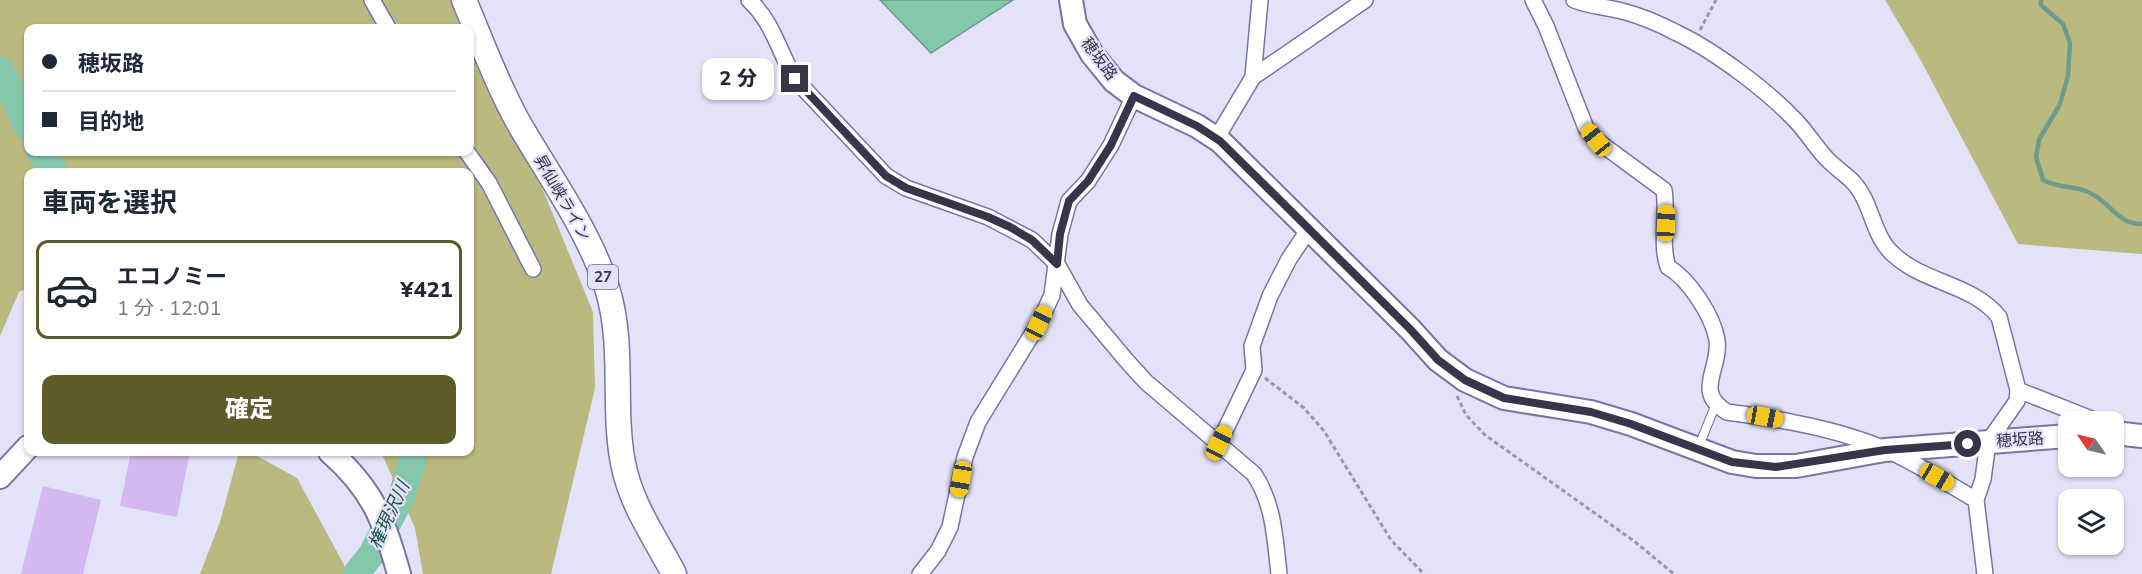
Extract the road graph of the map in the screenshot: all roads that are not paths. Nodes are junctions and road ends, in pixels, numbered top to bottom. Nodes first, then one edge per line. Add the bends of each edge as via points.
1 (372, 0) edge
2 (464, 0) edge
3 (749, 0) edge
4 (1071, 0) edge
5 (1260, 0) edge
6 (1365, 0) edge
7 (1533, 0) edge
8 (1574, 0) edge
9 (386, 24) edge
10 (1253, 77) junction
11 (1134, 96) junction
12 (1215, 139) junction
13 (470, 156) edge
14 (1310, 229) junction
15 (1057, 264) junction
16 (533, 269) dead end
17 (2018, 390) junction
18 (1716, 404) junction
19 (2071, 411) edge
20 (2124, 434) edge
21 (2142, 436) edge
22 (2058, 437) edge
23 (1988, 442) junction
24 (1219, 443) junction
25 (1697, 450) junction
26 (1885, 450) junction
27 (24, 451) edge
28 (334, 456) edge
29 (0, 477) edge
30 (1976, 500) junction
31 (399, 574) edge
32 (674, 574) edge
33 (920, 574) edge
34 (1279, 574) edge
35 (1985, 574) edge

1 - 9 street
2 - 32 main road, 昇仙峡ライン / 27 via 516,117 597,260 615,320 623,462 629,487
3 - 15 street via 778,40 795,79 886,176 906,188 1010,227 1032,240
4 - 11 main road, 穂坂路 via 1075,24 1092,54 1114,81
5 - 10 street
6 - 10 street
7 - 18 street via 1586,128 1596,140 1664,190 1668,267 1695,294 1716,338 1709,388
8 - 17 street via 1622,11 1678,33 1740,72 1796,120 1828,160 1862,192 1878,234 1894,255 1992,308 1999,317
10 - 12 street
11 - 12 main road, 穂坂路 via 1197,126
11 - 15 street via 1111,145 1088,181 1069,201
12 - 14 main road, 穂坂路
13 - 16 street via 489,183
14 - 24 street via 1270,296 1252,346 1254,370
14 - 25 main road, 穂坂路 via 1438,360 1465,380 1504,398 1591,412
15 - 24 street via 1080,305 1126,360 1146,382
15 - 33 street via 1052,295 1039,323 978,422 965,457 950,527
17 - 19 street
17 - 23 street via 2017,401
18 - 25 lane
18 - 26 street via 1727,412 1830,430
20 - 21 main road
22 - 23 main road, 穂坂路
23 - 26 main road, 穂坂路
23 - 30 street
24 - 34 street via 1264,490
25 - 26 main road, 穂坂路 via 1732,462 1776,467
26 - 30 street
27 - 29 main road
28 - 31 main road via 378,508
30 - 35 street

